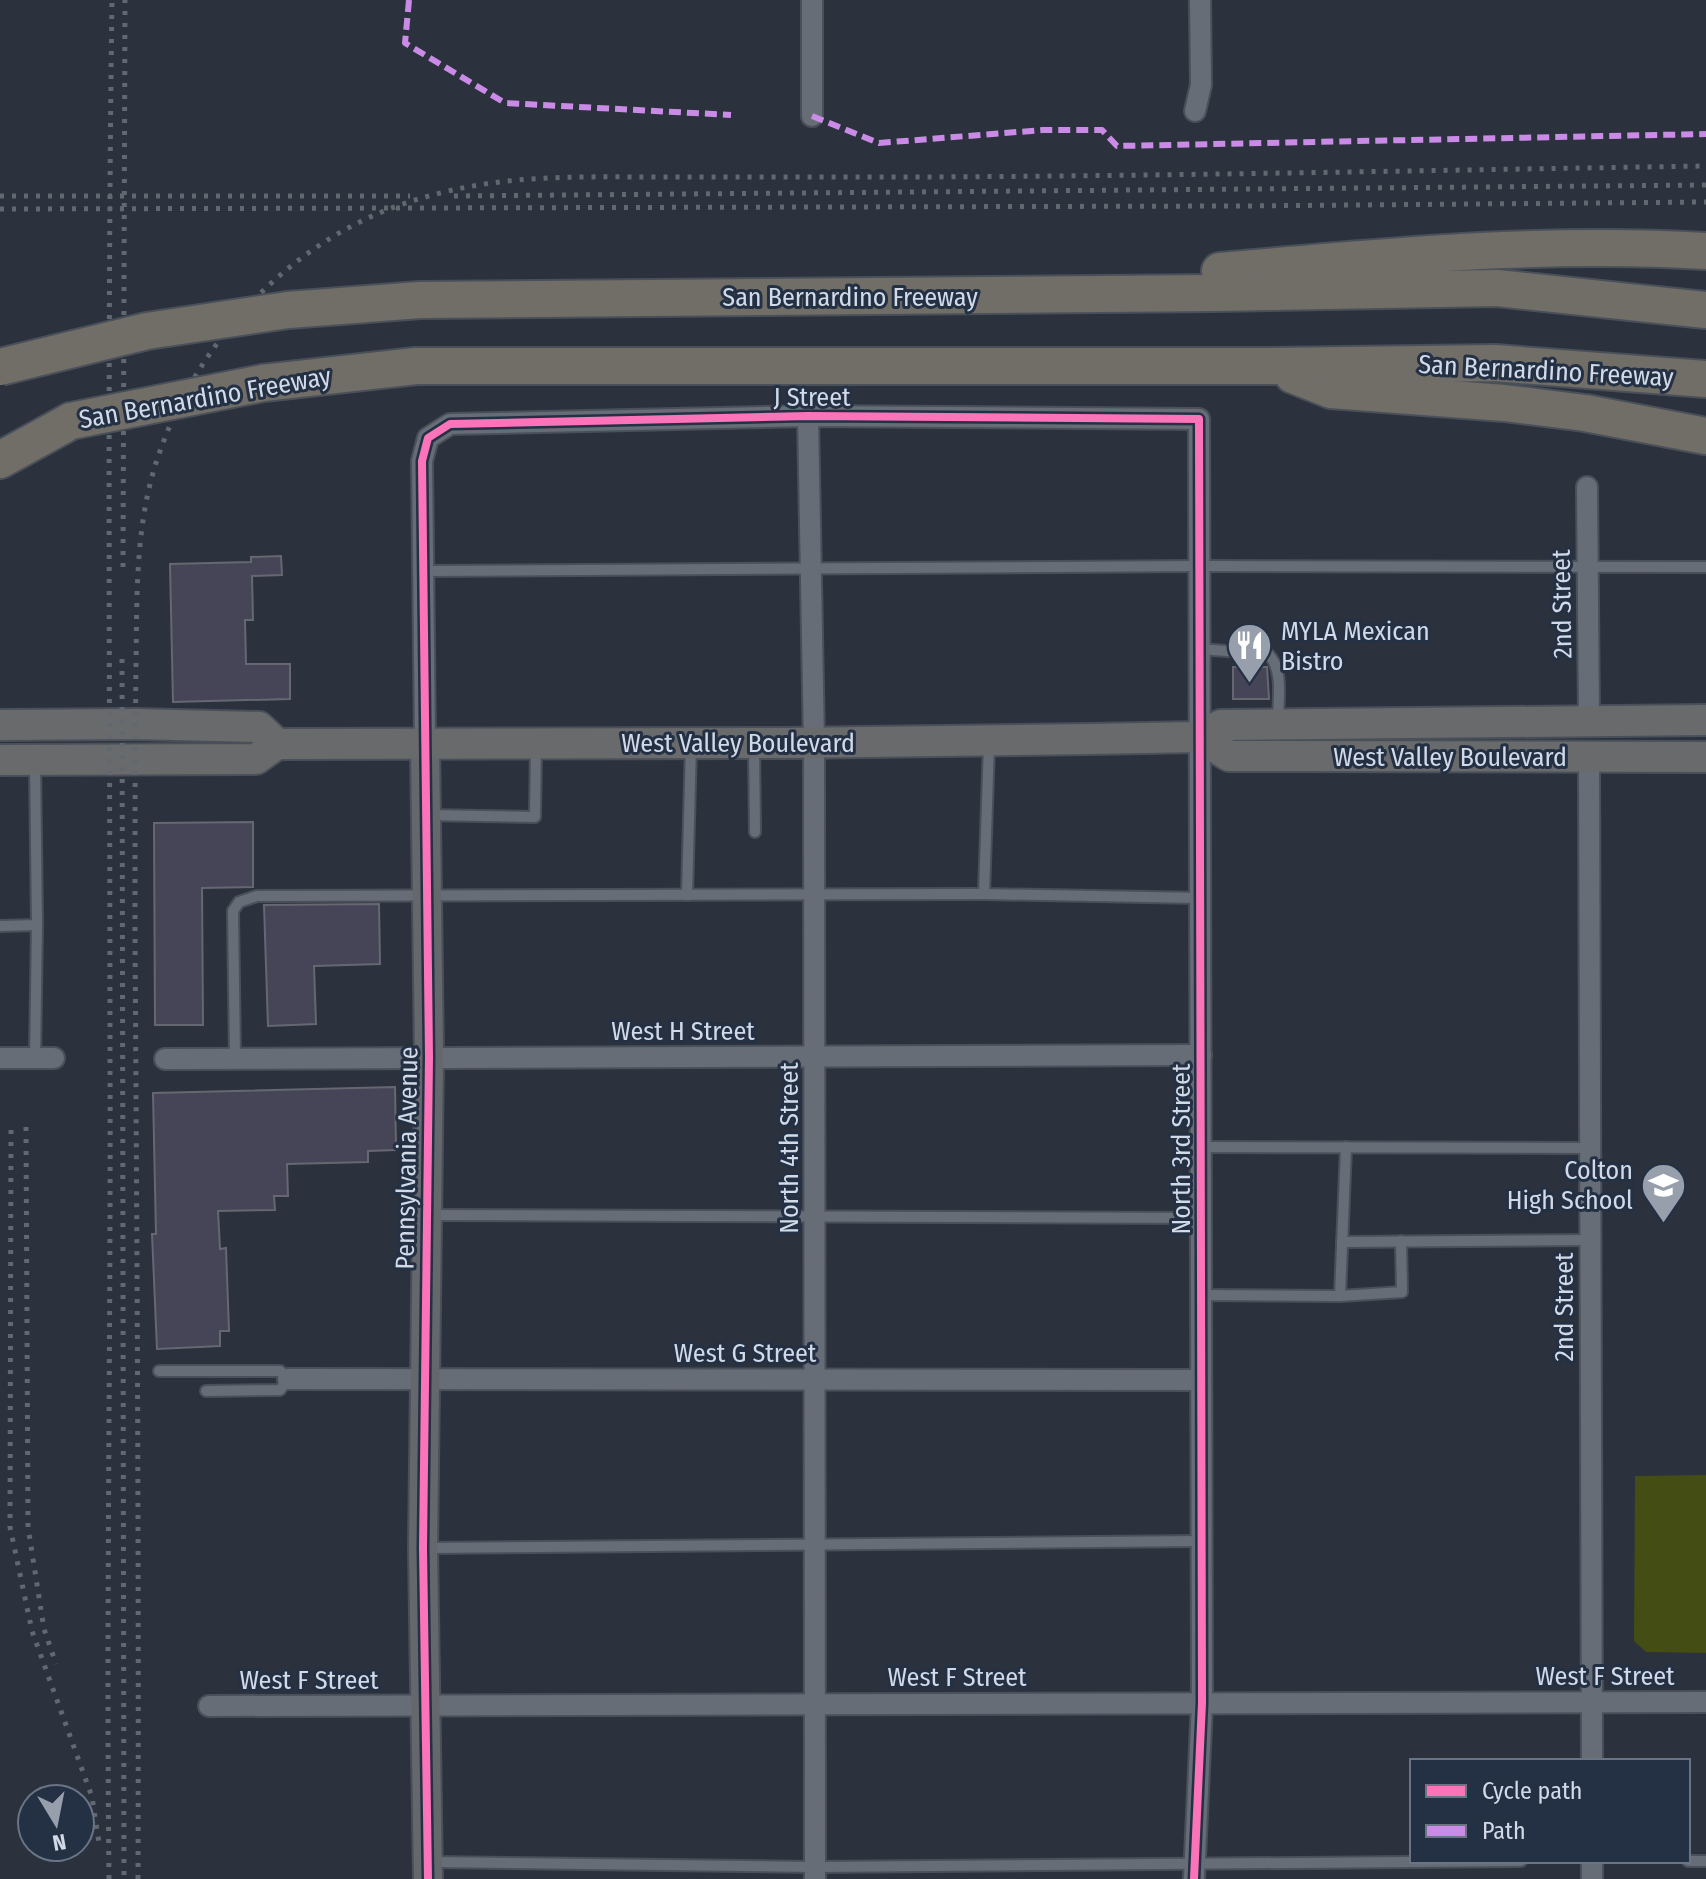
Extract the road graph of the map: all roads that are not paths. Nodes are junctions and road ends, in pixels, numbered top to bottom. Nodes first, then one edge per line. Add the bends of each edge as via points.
1 (812, 0) edge
2 (1200, 0) edge
3 (1195, 111) dead end
4 (812, 116) dead end
5 (1706, 251) edge
6 (921, 296) junction
7 (1706, 310) edge
8 (1269, 366) junction
9 (0, 367) edge
10 (1706, 379) edge
11 (808, 416) junction
12 (1199, 419) joint
13 (71, 421) junction
14 (0, 435) edge
15 (1706, 436) edge
16 (428, 438) joint
17 (0, 460) edge
18 (1587, 487) dead end
19 (1200, 566) junction
20 (1587, 566) junction
21 (1706, 567) edge
22 (810, 568) junction
23 (423, 571) junction
24 (1199, 649) junction
25 (1589, 719) junction
26 (1706, 720) edge
27 (0, 725) edge
28 (1278, 726) junction
29 (1199, 737) junction
30 (989, 740) junction
31 (425, 743) junction
32 (536, 743) junction
33 (691, 743) junction
34 (754, 743) junction
35 (814, 743) junction
36 (277, 744) junction
37 (1589, 757) junction
38 (1706, 757) edge
39 (0, 760) edge
40 (35, 760) junction
41 (426, 815) junction
42 (755, 832) dead end
43 (814, 894) junction
44 (984, 894) junction
45 (687, 895) junction
46 (427, 896) junction
47 (1200, 898) junction
48 (37, 925) junction
49 (0, 926) edge
50 (1201, 1055) junction
51 (429, 1057) junction
52 (815, 1057) junction
53 (0, 1058) edge
54 (44, 1058) joint
55 (235, 1058) junction
56 (165, 1059) dead end
57 (1201, 1147) junction
58 (1346, 1147) junction
59 (1590, 1148) junction
60 (426, 1215) junction
61 (815, 1218) junction
62 (1201, 1218) junction
63 (1591, 1240) junction
64 (1401, 1241) junction
65 (1342, 1242) junction
66 (1201, 1295) junction
67 (1340, 1296) junction
68 (159, 1371) dead end
69 (424, 1378) junction
70 (288, 1379) junction
71 (815, 1379) junction
72 (1201, 1380) junction
73 (206, 1391) dead end
74 (1201, 1541) junction
75 (815, 1545) junction
76 (423, 1548) junction
77 (1592, 1702) junction
78 (1706, 1702) edge
79 (815, 1703) junction
80 (1202, 1703) junction
81 (209, 1706) dead end
82 (426, 1706) junction
83 (1592, 1759) edge
84 (1462, 1863) edge
85 (428, 1871) edge
86 (1194, 1872) edge
87 (815, 1873) edge

1 - 4 street
2 - 3 street via 1201,85
5 - 6 highway via 1544,248 1421,254
6 - 7 highway, San Bernardino Freeway via 1497,288
6 - 9 highway, San Bernardino Freeway, bridge via 420,300 288,310 147,331
8 - 10 highway, San Bernardino Freeway via 1495,363
8 - 13 highway, San Bernardino Freeway, bridge via 416,366 263,383
8 - 15 highway via 1331,390 1504,403
11 - 12 street, J Street
11 - 16 street, J Street via 450,424
11 - 22 street, North 4th Street
12 - 19 street, North 3rd Street
13 - 14 highway, San Bernardino Freeway
13 - 17 highway
16 - 23 street, Pennsylvania Avenue via 422,461
18 - 20 street, 2nd Street
19 - 20 lane
19 - 22 lane
19 - 24 street, North 3rd Street
20 - 21 lane
20 - 25 street, 2nd Street
22 - 23 lane
22 - 35 street, North 4th Street
23 - 31 street, Pennsylvania Avenue
24 - 28 lane via 1273,658 1278,671
24 - 29 street, North 3rd Street
25 - 26 main road, West Valley Boulevard
25 - 28 main road, West Valley Boulevard
27 - 36 main road, West Valley Boulevard via 259,727
28 - 29 main road, West Valley Boulevard via 1221,725
29 - 30 main road, West Valley Boulevard
29 - 37 main road, West Valley Boulevard via 1229,756
29 - 47 street, North 3rd Street
30 - 35 main road, West Valley Boulevard
30 - 44 lane
31 - 32 main road, West Valley Boulevard
31 - 36 main road, West Valley Boulevard
31 - 41 street, Pennsylvania Avenue
32 - 33 main road, West Valley Boulevard
32 - 41 lane via 535,817
33 - 34 main road, West Valley Boulevard
33 - 45 lane
34 - 35 main road, West Valley Boulevard
34 - 42 lane
35 - 43 street, North 4th Street
36 - 40 main road, West Valley Boulevard via 256,759
37 - 38 main road, West Valley Boulevard
37 - 59 street, 2nd Street
39 - 40 main road, West Valley Boulevard
40 - 48 lane
41 - 46 street, Pennsylvania Avenue
43 - 44 lane
43 - 45 lane
43 - 52 street, North 4th Street
44 - 47 lane
45 - 46 lane
46 - 51 street, Pennsylvania Avenue
46 - 55 lane via 281,895 239,902 233,911
47 - 50 street, North 3rd Street
48 - 49 lane
48 - 54 lane via 36,991
50 - 52 street, West H Street
50 - 57 street, North 3rd Street
51 - 52 street, West H Street
51 - 55 street, West H Street
51 - 60 street, Pennsylvania Avenue
52 - 61 street, North 4th Street
53 - 54 street
55 - 56 street, West H Street
57 - 58 lane
57 - 62 street, North 3rd Street
58 - 59 lane
58 - 65 lane
59 - 63 street, 2nd Street
60 - 61 lane
60 - 69 street, Pennsylvania Avenue
61 - 62 lane
61 - 71 street, North 4th Street
62 - 66 street, North 3rd Street
63 - 64 lane
63 - 77 street, 2nd Street
64 - 65 lane
64 - 67 lane via 1402,1292
65 - 67 lane
66 - 67 lane
66 - 72 street, North 3rd Street
68 - 70 lane via 280,1371
69 - 70 street, West G Street
69 - 71 street, West G Street
69 - 76 street, Pennsylvania Avenue
70 - 73 lane via 280,1390
71 - 72 street, West G Street
71 - 75 street, North 4th Street
72 - 74 street, North 3rd Street
74 - 75 lane
74 - 80 street, North 3rd Street
75 - 76 lane
75 - 79 street, North 4th Street
76 - 82 street, Pennsylvania Avenue
77 - 78 street, West F Street
77 - 80 street, West F Street
77 - 83 street, 2nd Street
79 - 80 street, West F Street
79 - 82 street, West F Street
79 - 87 street, North 4th Street
80 - 86 street, North 3rd Street
81 - 82 street, West F Street
82 - 85 street, Pennsylvania Avenue
84 - 86 lane
85 - 87 lane
86 - 87 lane

